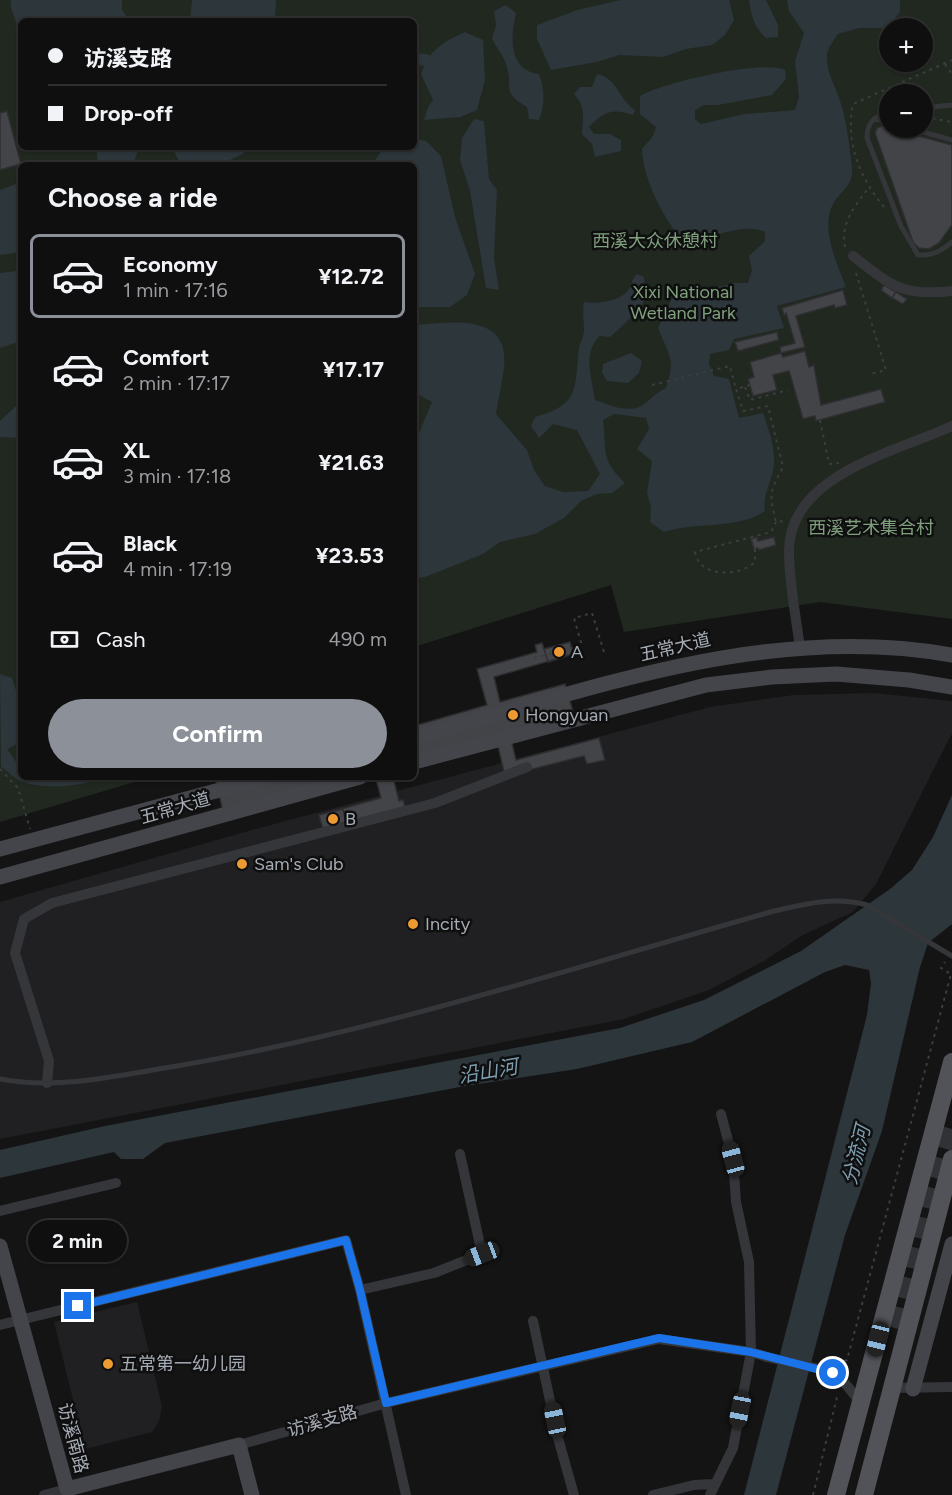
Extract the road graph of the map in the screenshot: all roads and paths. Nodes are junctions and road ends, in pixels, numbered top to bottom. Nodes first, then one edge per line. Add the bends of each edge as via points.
1 (952, 60) edge
2 (945, 63) junction
3 (952, 74) edge
4 (952, 105) edge
5 (933, 107) edge
6 (879, 117) edge
7 (933, 118) edge
8 (872, 120) junction
9 (879, 121) edge
10 (952, 122) edge
11 (933, 135) edge
12 (952, 140) edge
13 (869, 187) junction
14 (885, 208) dead end
15 (952, 242) edge
16 (853, 256) junction
17 (952, 291) edge
18 (871, 374) dead end
19 (652, 385) dead end
20 (750, 385) dead end
21 (745, 387) junction
22 (736, 389) junction
23 (788, 390) dead end
24 (820, 420) dead end
25 (952, 426) edge
26 (846, 463) dead end
27 (776, 522) junction
28 (794, 523) junction
29 (755, 549) dead end
30 (800, 648) junction
31 (604, 652) dead end
32 (952, 655) edge
33 (534, 658) dead end
34 (952, 687) edge
35 (417, 737) edge
36 (417, 761) edge
37 (527, 767) dead end
38 (0, 769) edge
39 (257, 780) edge
40 (349, 780) edge
41 (33, 840) junction
42 (0, 849) edge
43 (0, 877) edge
44 (952, 956) edge
45 (941, 968) dead end
46 (952, 1062) edge
47 (0, 1079) edge
48 (46, 1083) junction
49 (721, 1114) dead end
50 (460, 1154) dead end
51 (952, 1159) edge
52 (116, 1183) dead end
53 (0, 1211) edge
54 (952, 1244) edge
55 (0, 1246) edge
56 (360, 1290) junction
57 (20, 1321) junction
58 (533, 1321) dead end
59 (0, 1325) edge
60 (751, 1352) junction
61 (837, 1363) dead end
62 (543, 1366) junction
63 (952, 1387) edge
64 (892, 1388) junction
65 (834, 1389) dead end
66 (913, 1389) junction
67 (386, 1403) junction
68 (862, 1404) junction
69 (239, 1445) junction
70 (67, 1489) junction
71 (712, 1490) edge
72 (45, 1495) edge
73 (252, 1495) edge
74 (406, 1495) edge
75 (574, 1495) edge
76 (653, 1495) edge
77 (813, 1495) edge
78 (836, 1495) edge
79 (864, 1495) edge

1 - 2 path
2 - 3 path
2 - 13 path via 853,104 850,134 855,157
4 - 5 lane
6 - 8 lane
7 - 10 path
8 - 9 lane
8 - 15 lane via 867,126 867,138 873,158 911,246 918,255 927,256
11 - 12 lane
13 - 14 path
13 - 16 path via 846,220 843,235 846,250
16 - 17 street via 897,287 914,292
16 - 18 path via 859,289 886,370
19 - 22 path via 730,366
20 - 21 path
21 - 22 path
21 - 23 path via 750,400
22 - 27 path via 743,411 768,406 783,467 771,488
24 - 26 path via 829,464
25 - 28 street via 833,478 814,492
27 - 28 path
27 - 29 path via 771,532 695,552 697,563 704,569 730,572 747,569 755,562
28 - 30 street via 788,550
30 - 32 main road, 五常大道 via 878,647
30 - 35 main road, 五常大道 via 719,656
31 - 33 path via 592,613 574,618 582,646
34 - 36 main road via 836,674 706,685
37 - 48 street via 435,803 52,903 24,919 15,953 49,1061
38 - 41 path via 18,788
39 - 41 main road, 五常大道
40 - 43 main road, 五常大道
41 - 42 main road, 五常大道
44 - 48 lane via 867,905 835,900 785,909 290,1044 74,1083
45 - 61 path via 951,974 847,1360
46 - 68 main road
47 - 48 lane
49 - 60 street via 733,1159 736,1202 749,1262
50 - 56 street via 482,1254 434,1273
51 - 64 main road
52 - 53 street
54 - 66 main road
55 - 57 main road, 访溪南路
56 - 57 street via 346,1240
56 - 67 street
57 - 59 street
57 - 70 main road, 访溪南路
58 - 62 street
60 - 62 street, 访溪支路 via 659,1338
60 - 68 street, 访溪支路, bridge via 842,1377
60 - 71 street via 733,1448
62 - 67 street, 访溪支路
62 - 75 street
63 - 66 street
64 - 66 street
64 - 79 main road
65 - 77 path via 839,1394
67 - 69 street, 访溪支路
67 - 74 street
68 - 78 main road
69 - 70 main road, 访溪南路
69 - 73 main road
70 - 72 street
71 - 76 street via 694,1485

